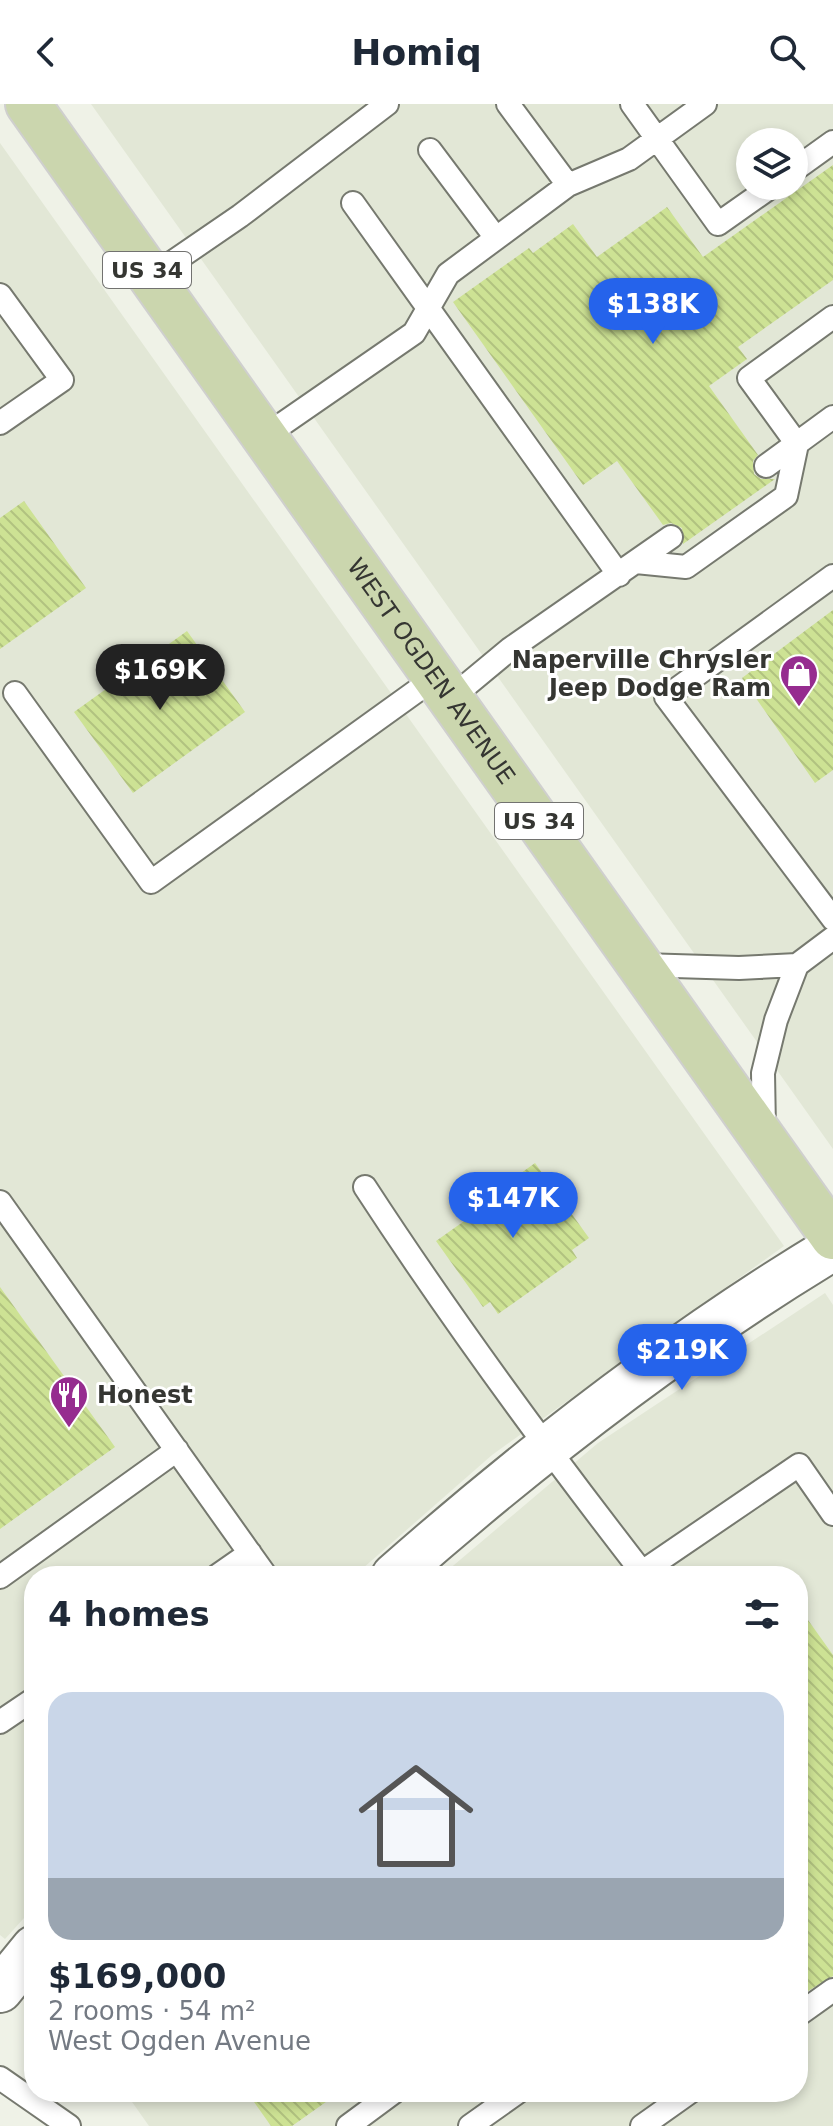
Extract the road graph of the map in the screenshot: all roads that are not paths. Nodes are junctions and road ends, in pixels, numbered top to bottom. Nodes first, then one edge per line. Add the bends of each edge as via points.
1 (28, 104) edge
2 (387, 104) edge
3 (508, 104) edge
4 (632, 104) edge
5 (705, 104) edge
6 (658, 139) junction
7 (833, 142) edge
8 (430, 150) dead end
9 (808, 160) edge
10 (568, 185) junction
11 (752, 200) edge
12 (353, 203) dead end
13 (496, 238) junction
14 (151, 277) junction
15 (0, 295) edge
16 (428, 308) junction
17 (833, 317) edge
18 (833, 417) edge
19 (0, 423) edge
20 (265, 436) junction
21 (797, 444) junction
22 (766, 466) dead end
23 (671, 537) dead end
24 (627, 568) junction
25 (833, 576) edge
26 (443, 688) junction
27 (15, 693) dead end
28 (833, 919) edge
29 (833, 938) edge
30 (642, 965) junction
31 (797, 965) junction
32 (764, 1139) junction
33 (365, 1187) dead end
34 (0, 1202) edge
35 (833, 1237) edge
36 (833, 1248) edge
37 (547, 1448) junction
38 (177, 1450) junction
39 (833, 1514) edge
40 (250, 1553) junction
41 (231, 1566) edge
42 (259, 1566) edge
43 (406, 1566) edge
44 (634, 1566) edge
45 (652, 1566) edge
46 (0, 1577) edge
47 (24, 1706) edge
48 (0, 1722) edge
49 (24, 1960) edge
50 (0, 1990) edge
51 (833, 1990) edge
52 (808, 2008) edge
53 (0, 2078) edge
54 (24, 2095) edge
55 (34, 2102) edge
56 (380, 2102) edge
57 (504, 2102) edge
58 (676, 2102) edge
59 (69, 2126) edge
60 (348, 2126) edge
61 (470, 2126) edge
62 (642, 2126) edge

1 - 14 main road, WEST OGDEN AVENUE / US 34
2 - 14 lane
3 - 10 lane
4 - 6 lane
5 - 6 lane
6 - 10 lane via 629,159
6 - 11 lane via 718,224
7 - 9 lane
8 - 13 lane
10 - 13 lane
12 - 16 lane
13 - 16 lane via 448,274
14 - 20 main road, WEST OGDEN AVENUE / US 34
15 - 19 lane via 62,380
16 - 20 lane via 414,333
16 - 24 lane
17 - 21 lane via 749,378
18 - 21 lane
20 - 26 main road, WEST OGDEN AVENUE / US 34
21 - 22 lane
21 - 24 lane via 786,496 686,567
23 - 24 lane
24 - 26 lane
25 - 28 lane via 666,697
26 - 27 lane via 151,882
26 - 30 main road, WEST OGDEN AVENUE / US 34
29 - 31 lane
30 - 31 lane
30 - 32 main road, WEST OGDEN AVENUE / US 34
31 - 32 lane via 763,1073
32 - 35 main road, WEST OGDEN AVENUE / US 34
33 - 37 lane
34 - 38 lane
36 - 37 street
37 - 43 street
37 - 44 lane
38 - 40 lane
38 - 46 lane
39 - 45 lane via 799,1465
40 - 41 lane
40 - 42 lane
47 - 48 lane
49 - 50 street
51 - 52 lane
53 - 54 lane
55 - 59 lane
56 - 60 lane
57 - 61 lane
58 - 62 lane

